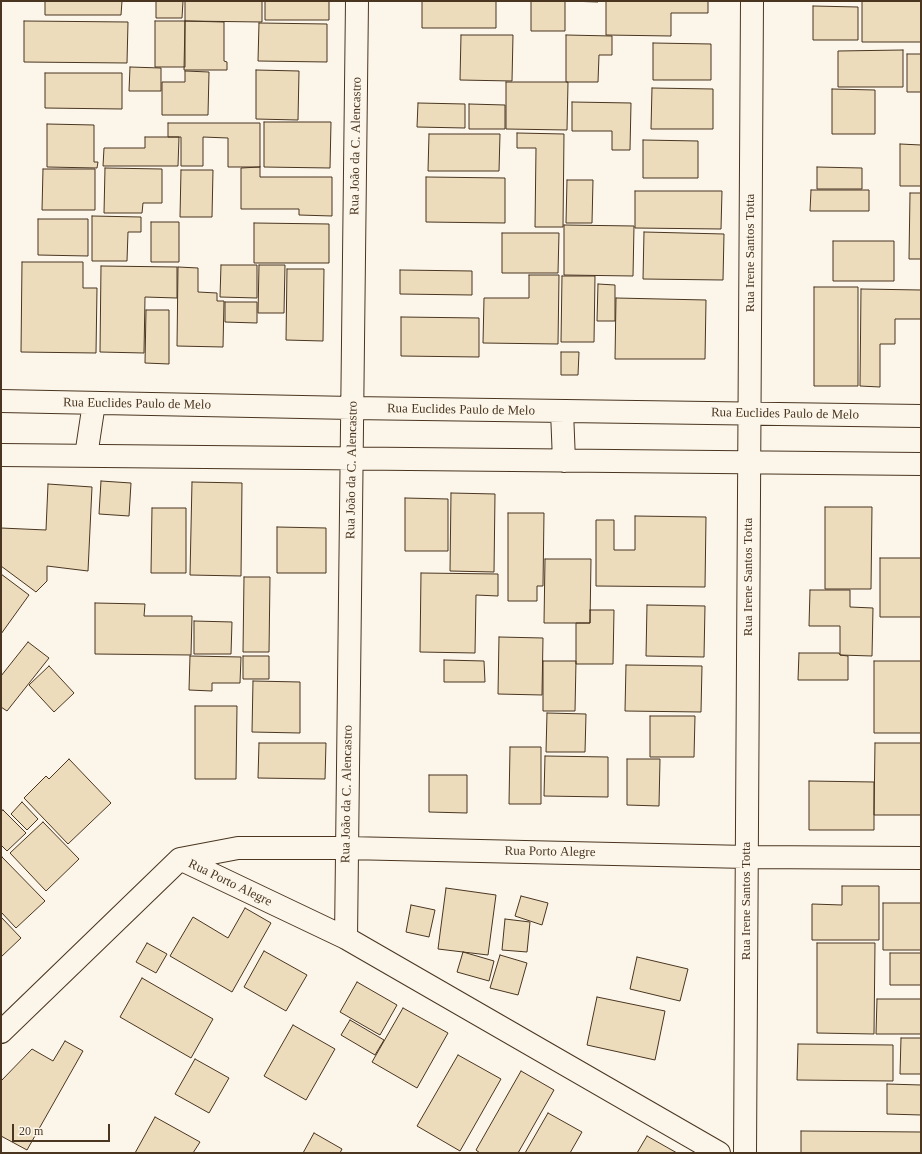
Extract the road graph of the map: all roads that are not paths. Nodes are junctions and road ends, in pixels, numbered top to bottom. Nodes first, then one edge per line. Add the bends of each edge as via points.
1 (357, 1) edge
2 (752, 1) edge
3 (1, 401) edge
4 (94, 403) junction
5 (352, 408) junction
6 (562, 411) junction
7 (750, 414) junction
8 (921, 416) edge
9 (1, 455) edge
10 (86, 456) junction
11 (352, 459) junction
12 (564, 461) junction
13 (749, 463) junction
14 (921, 464) edge
15 (347, 848) junction
16 (747, 857) junction
17 (921, 858) edge
18 (180, 859) junction
19 (346, 938) junction
20 (1, 1032) edge
21 (720, 1153) edge
22 (745, 1153) edge

1 - 5 street, Rua João da C. Alencastro
2 - 7 street, Rua Irene Santos Totta
3 - 4 street, Rua Euclides Paulo de Melo
4 - 5 street, Rua Euclides Paulo de Melo
4 - 10 street
5 - 6 street, Rua Euclides Paulo de Melo
5 - 11 street, Rua João da C. Alencastro
6 - 7 street, Rua Euclides Paulo de Melo
6 - 12 street
7 - 8 street, Rua Euclides Paulo de Melo
7 - 13 street, Rua Irene Santos Totta
9 - 10 street
10 - 11 street
11 - 12 street
11 - 15 street, Rua João da C. Alencastro
12 - 13 street
13 - 14 street
13 - 16 street, Rua Irene Santos Totta
15 - 16 street, Rua Porto Alegre
15 - 18 street, Rua Porto Alegre via 238,848
15 - 19 street, Rua João da C. Alencastro
16 - 17 street, Rua Porto Alegre
16 - 22 street, Rua Irene Santos Totta
18 - 19 street, Rua Porto Alegre
18 - 20 street, Rua Porto Alegre
19 - 21 street, Rua Porto Alegre

